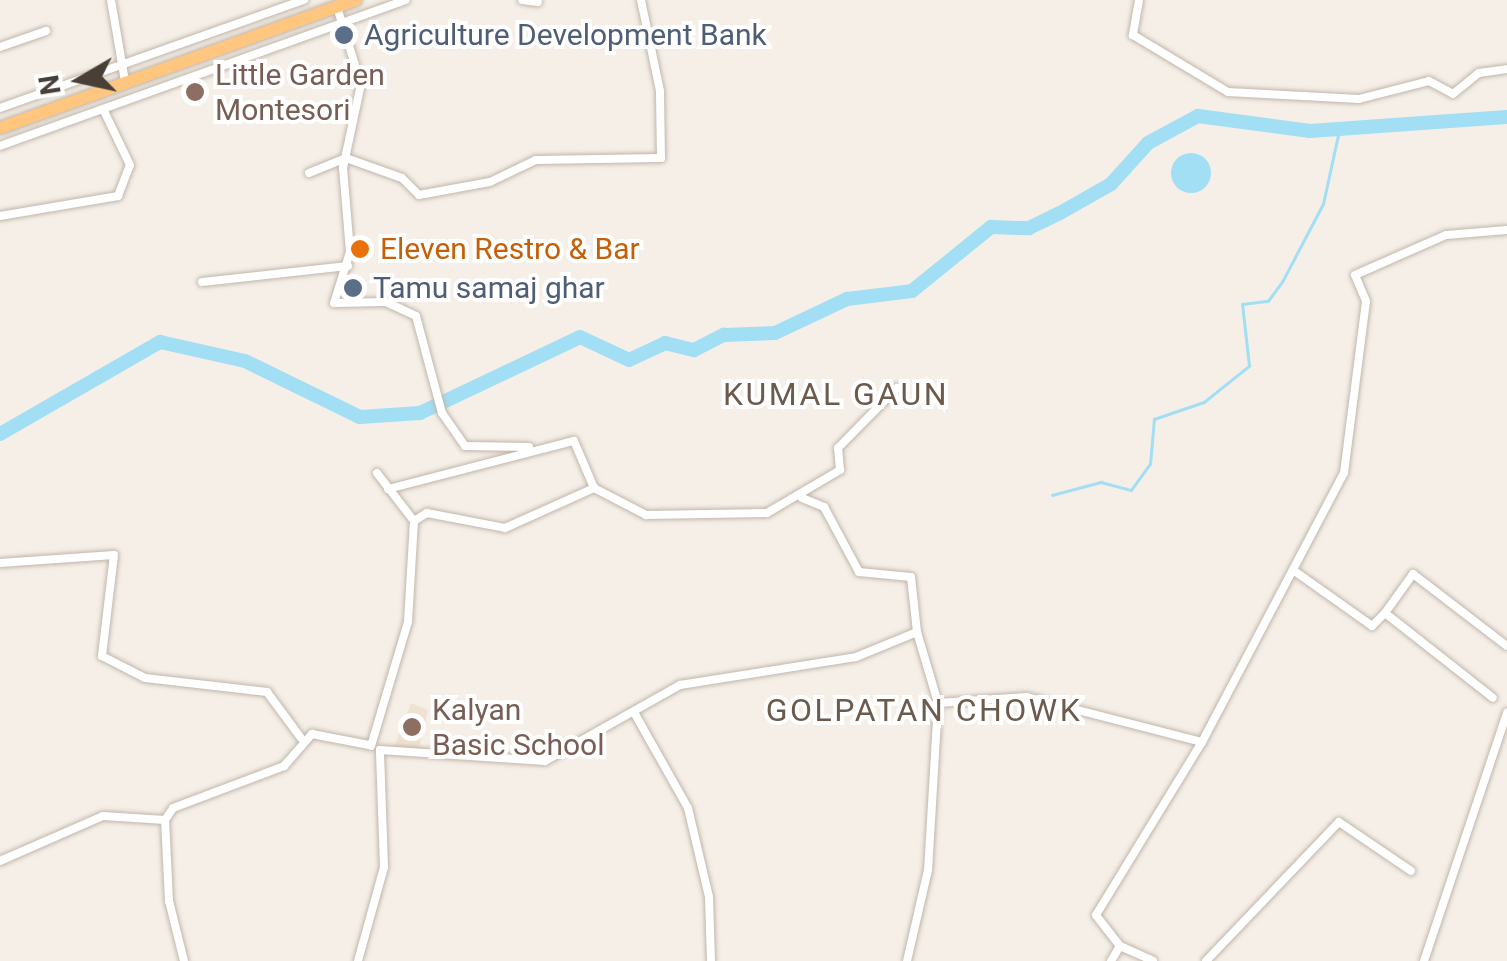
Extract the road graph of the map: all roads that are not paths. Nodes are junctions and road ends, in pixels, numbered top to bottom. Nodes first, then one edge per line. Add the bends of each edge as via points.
1 (111, 0) edge
2 (304, 0) edge
3 (356, 0) edge
4 (406, 0) edge
5 (522, 0) edge
6 (641, 0) edge
7 (1138, 0) edge
8 (538, 2) edge
9 (288, 3) edge
10 (337, 7) junction
11 (337, 26) junction
12 (46, 30) dead end
13 (0, 47) edge
14 (121, 63) junction
15 (1507, 69) edge
16 (125, 81) junction
17 (0, 108) edge
18 (103, 109) junction
19 (0, 128) edge
20 (0, 146) edge
21 (346, 158) junction
22 (310, 172) dead end
23 (0, 216) edge
24 (1507, 230) edge
25 (348, 266) junction
26 (202, 282) dead end
27 (897, 388) dead end
28 (529, 447) junction
29 (377, 473) dead end
30 (594, 488) junction
31 (388, 489) junction
32 (802, 498) junction
33 (414, 522) junction
34 (0, 563) edge
35 (1293, 570) junction
36 (1385, 613) junction
37 (916, 632) junction
38 (1507, 646) edge
39 (1493, 698) dead end
40 (938, 703) junction
41 (1507, 712) edge
42 (634, 714) junction
43 (302, 738) junction
44 (1202, 742) junction
45 (369, 745) junction
46 (380, 750) junction
47 (165, 820) junction
48 (0, 861) edge
49 (1410, 871) dead end
50 (1120, 946) junction
51 (184, 961) edge
52 (358, 961) edge
53 (711, 961) edge
54 (907, 961) edge
55 (1111, 961) edge
56 (1153, 961) edge
57 (1206, 961) edge
58 (1424, 961) edge

1 - 14 street
2 - 9 street
3 - 10 highway
4 - 11 street
5 - 8 street
6 - 21 street via 660,91 661,158 536,160 490,182 419,195 402,178
7 - 15 street via 1133,36 1228,92 1359,100 1429,81 1453,94 1479,73
9 - 14 street
10 - 11 street
10 - 16 highway
11 - 18 street
11 - 21 street via 361,84
12 - 13 street
14 - 16 street
14 - 17 street
16 - 19 highway
18 - 20 street
18 - 23 street via 130,165 118,196
21 - 22 street
21 - 25 street
24 - 35 street via 1446,236 1355,276 1366,301 1353,442
25 - 26 street
25 - 28 street via 334,303 386,302 416,316 442,413 465,446
27 - 32 street via 838,448 840,470
28 - 30 street via 574,441
28 - 31 street
29 - 31 street
30 - 32 street via 669,518 742,517
30 - 33 street via 505,528 427,513
31 - 33 street
32 - 37 street via 824,507 859,572 911,578
33 - 45 street via 408,622
34 - 43 street via 114,555 102,656 145,678 267,692
35 - 36 street via 1372,626
35 - 44 street
36 - 38 street via 1413,574
36 - 39 street
37 - 40 street
37 - 42 street via 869,654 712,675
40 - 44 street via 1027,697
40 - 54 street via 928,870
41 - 58 street
42 - 46 street via 545,761
42 - 53 street via 693,824
43 - 45 street
43 - 47 street via 284,766 173,808
44 - 50 street via 1096,915
45 - 46 street
46 - 52 street via 384,867
47 - 48 street via 103,816
47 - 51 street
49 - 57 street via 1339,822
50 - 55 street
50 - 56 street

